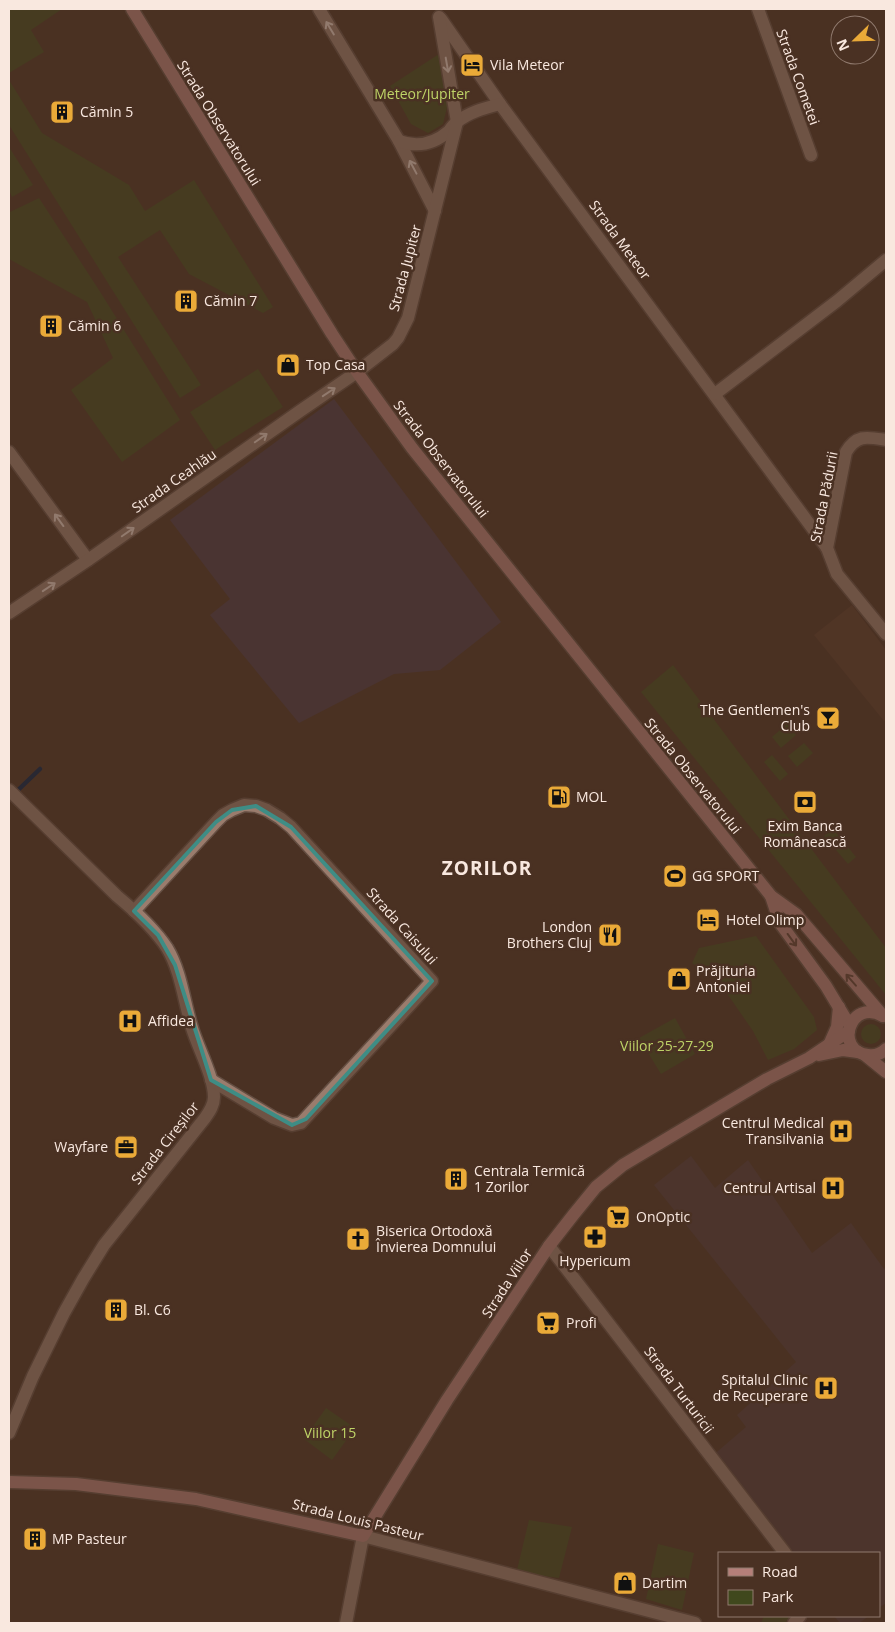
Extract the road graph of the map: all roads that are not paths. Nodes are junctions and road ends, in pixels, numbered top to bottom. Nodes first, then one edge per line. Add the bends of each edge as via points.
1 (132, 9) edge
2 (319, 9) edge
3 (758, 9) edge
4 (437, 13) edge
5 (500, 104) junction
6 (457, 122) junction
7 (399, 141) junction
8 (811, 154) dead end
9 (435, 211) junction
10 (886, 260) edge
11 (357, 372) junction
12 (714, 394) junction
13 (886, 440) edge
14 (9, 452) edge
15 (827, 548) junction
16 (88, 560) junction
17 (9, 613) edge
18 (886, 634) edge
19 (9, 790) edge
20 (771, 896) junction
21 (134, 911) junction
22 (839, 1006) junction
23 (885, 1018) edge
24 (849, 1028) junction
25 (828, 1045) junction
26 (886, 1049) edge
27 (862, 1053) junction
28 (809, 1058) junction
29 (886, 1072) edge
30 (211, 1080) junction
31 (549, 1246) junction
32 (9, 1433) edge
33 (9, 1482) edge
34 (363, 1536) junction
35 (784, 1552) edge
36 (346, 1623) edge
37 (695, 1623) edge

1 - 11 main road, Strada Observatorului
7 -> 2 street, Strada Jupiter
3 - 8 street, Strada Cometei
4 - 5 street, Strada Meteor
4 -> 6 street, Strada Jupiter
5 - 6 street via 479,110
5 - 12 street, Strada Meteor
6 - 7 street via 428,144
6 - 9 street, Strada Jupiter
9 -> 7 street, Strada Jupiter
9 - 11 street, Strada Jupiter via 403,329 393,344
10 - 12 street
16 -> 11 street, Strada Ceahlău
11 - 20 main road, Strada Observatorului via 412,448
12 - 15 street, Strada Meteor
13 - 15 street, Strada Pădurii via 859,439 846,452
16 -> 14 street
15 - 18 street, Strada Pădurii via 837,574
17 -> 16 street, Strada Ceahlău
19 - 21 street, Strada Cireșilor
20 -> 22 main road, Strada Observatorului via 780,923
23 -> 20 main road, Strada Observatorului via 796,914
21 - 30 street, Strada Cireșilor via 158,936 175,965
21 - 30 street, Strada Caisului via 223,815 244,805 256,806 291,827 432,981 301,1123 292,1125 274,1118
22 - 24 main road, Strada Observatorului
22 - 25 main road via 837,1027
23 - 24 main road, Strada Viilor via 878,1013 864,1013 858,1015
24 - 25 main road, Strada Viilor
24 - 27 main road, Strada Observatorului via 851,1045
25 - 28 main road, Strada Viilor
26 - 27 main road, Strada Viilor via 871,1056
27 - 28 main road, Strada Viilor via 843,1050
27 - 29 main road
28 - 31 main road, Strada Viilor via 767,1079 623,1165 596,1187
30 - 32 street, Strada Cireșilor via 212,1106 104,1245 64,1313
31 - 34 main road, Strada Viilor via 447,1400
31 - 35 street, Strada Turturicii
33 - 34 main road, Strada Louis Pasteur via 76,1484 196,1499
34 - 36 street, Strada Viilor
34 - 37 street, Strada Louis Pasteur

